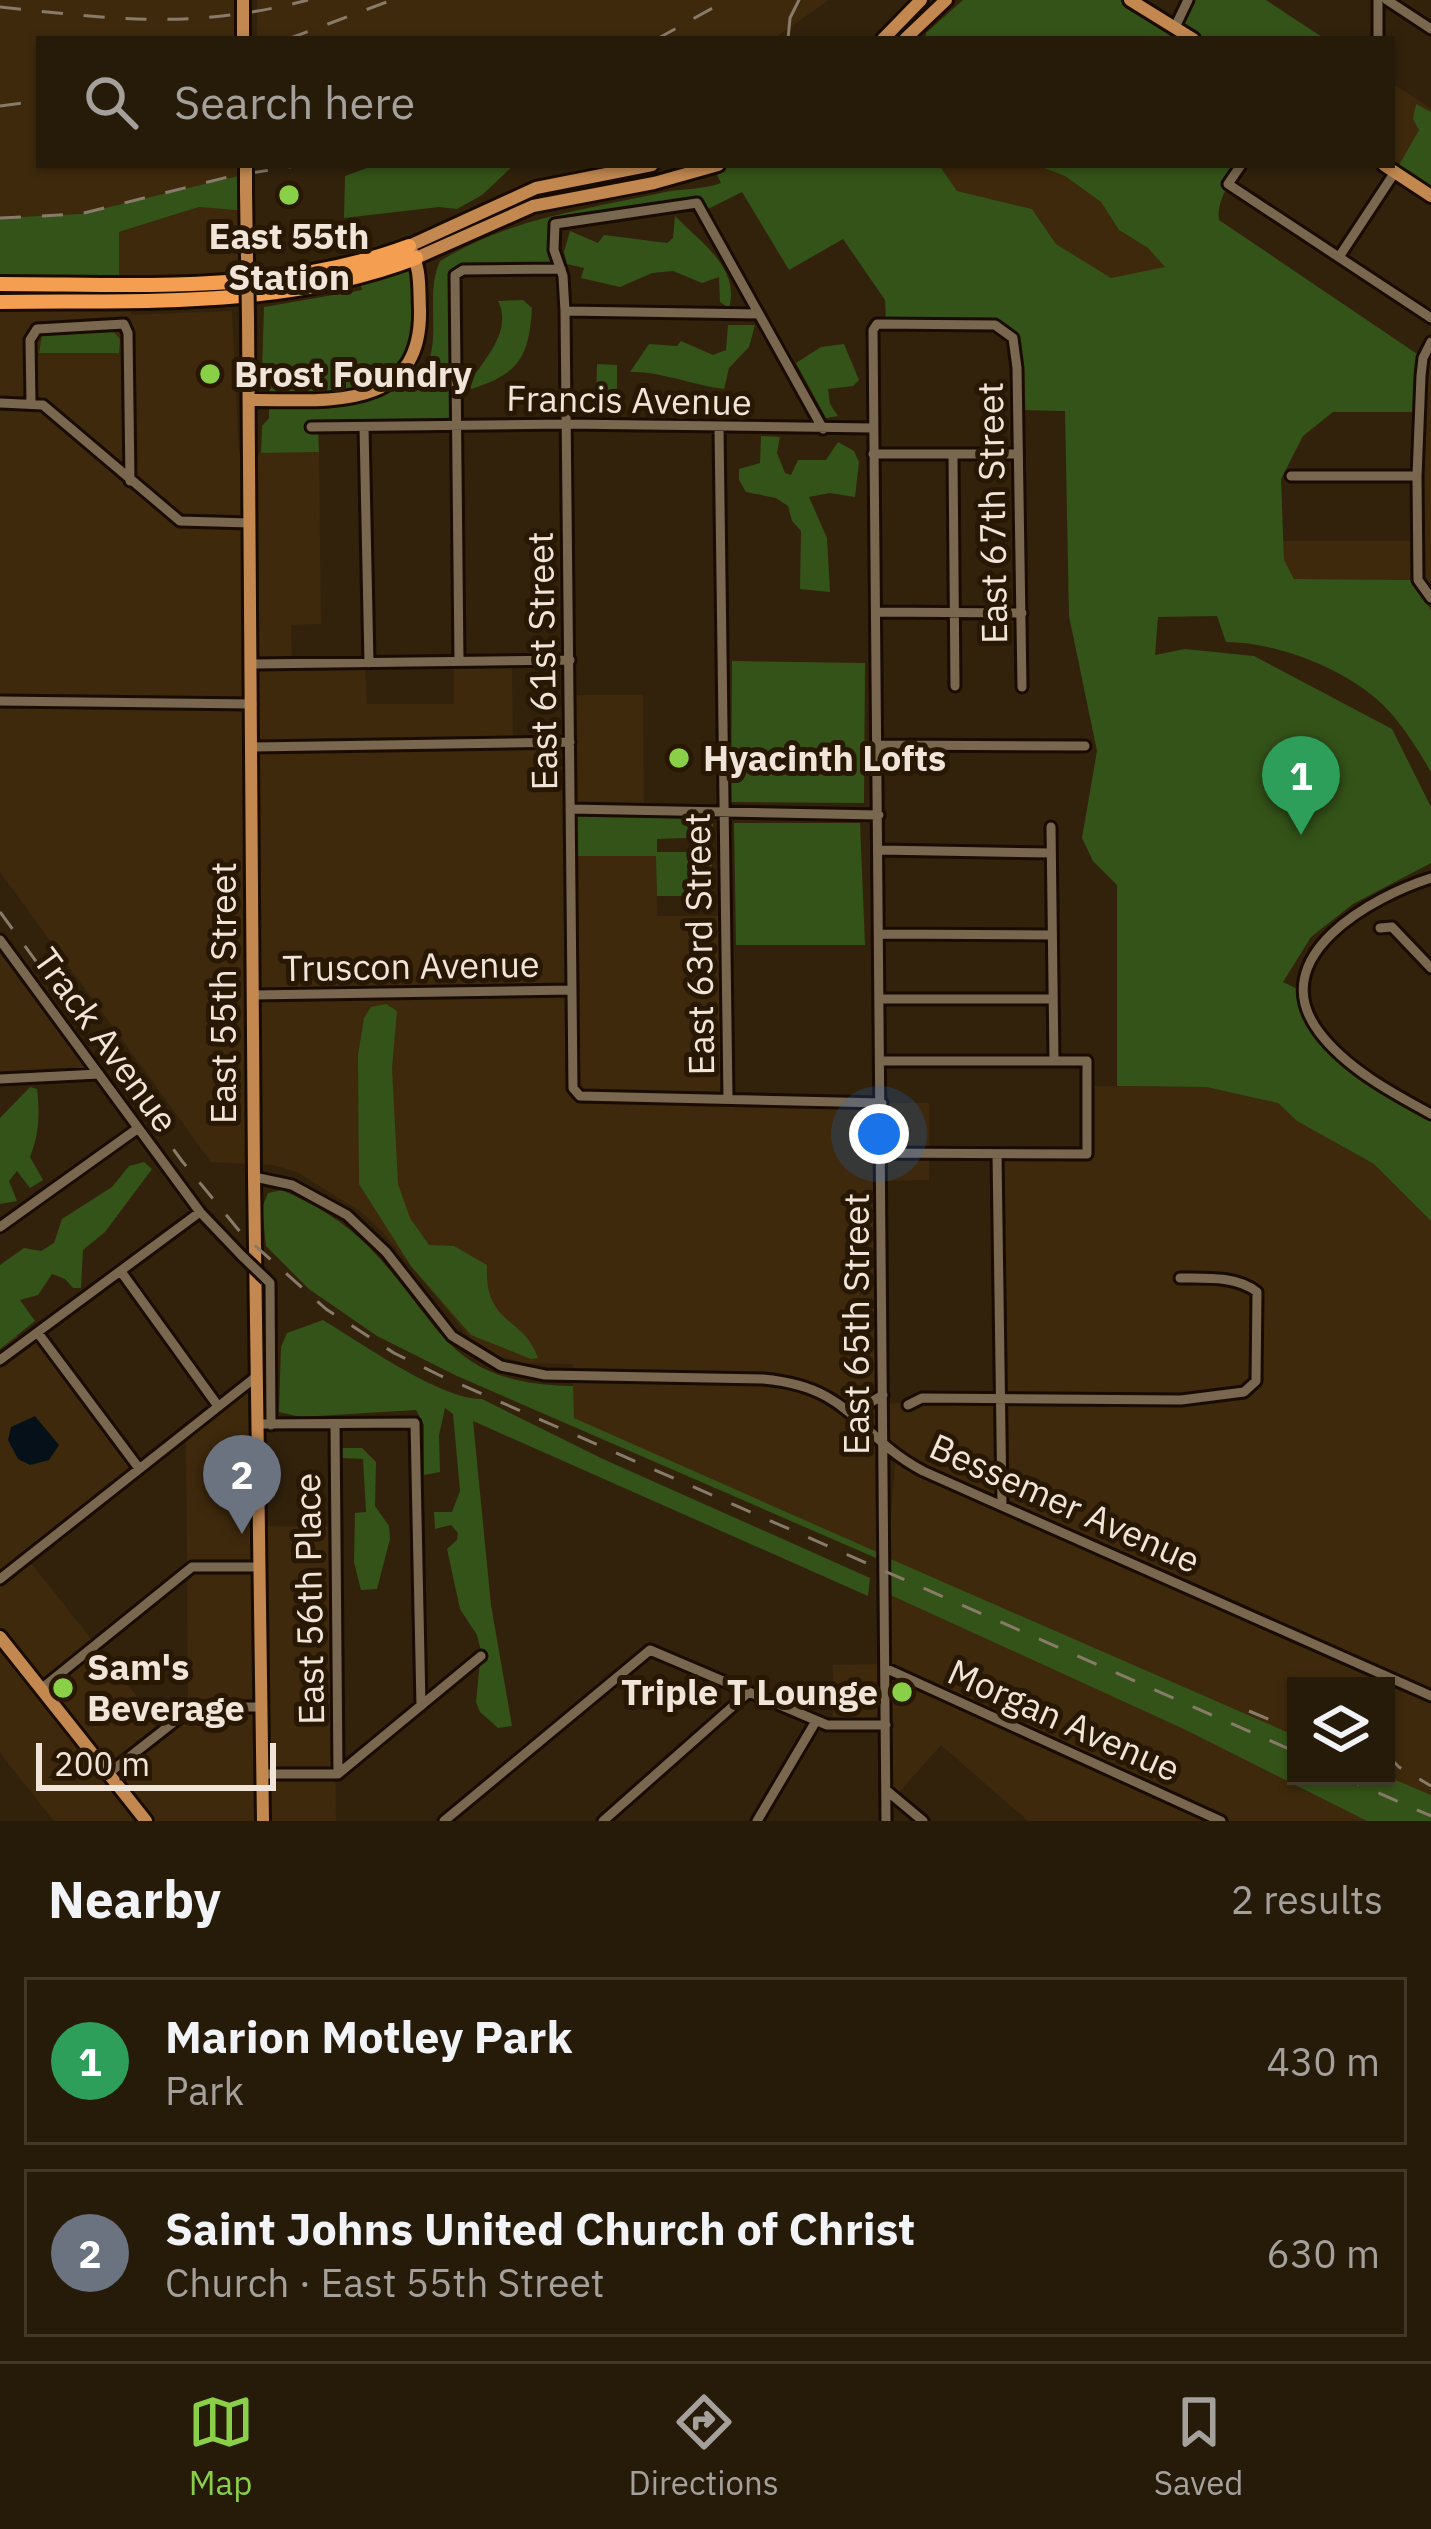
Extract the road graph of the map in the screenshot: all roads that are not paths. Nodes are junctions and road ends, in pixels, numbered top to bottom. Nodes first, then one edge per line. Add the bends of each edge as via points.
1 (243, 0) edge
2 (921, 0) edge
3 (946, 0) edge
4 (1130, 0) edge
5 (1188, 0) edge
6 (1378, 0) edge
7 (1388, 0) edge
8 (1175, 27) junction
9 (1431, 29) edge
10 (243, 36) edge
11 (886, 36) edge
12 (908, 36) edge
13 (1188, 36) edge
14 (1378, 36) edge
15 (246, 168) edge
16 (634, 168) edge
17 (707, 168) edge
18 (1239, 168) edge
19 (1390, 169) edge
20 (1431, 196) edge
21 (413, 252) junction
22 (1340, 257) junction
23 (561, 269) junction
24 (0, 284) edge
25 (0, 305) edge
26 (565, 311) junction
27 (759, 314) junction
28 (1431, 318) edge
29 (1013, 338) joint
30 (1431, 342) edge
31 (249, 400) junction
32 (0, 403) edge
33 (31, 403) junction
34 (565, 424) junction
35 (311, 427) dead end
36 (364, 427) junction
37 (456, 427) junction
38 (719, 428) junction
39 (873, 428) junction
40 (823, 429) junction
41 (873, 454) junction
42 (1018, 454) junction
43 (953, 455) junction
44 (1291, 476) dead end
45 (1417, 476) junction
46 (130, 481) junction
47 (250, 523) junction
48 (1431, 598) edge
49 (876, 612) junction
50 (955, 613) junction
51 (1022, 613) junction
52 (570, 660) junction
53 (459, 662) junction
54 (369, 663) junction
55 (252, 664) junction
56 (955, 686) dead end
57 (1022, 687) dead end
58 (0, 701) edge
59 (252, 704) junction
60 (570, 742) junction
61 (879, 745) junction
62 (1085, 746) dead end
63 (252, 747) junction
64 (570, 809) junction
65 (725, 811) junction
66 (879, 815) junction
67 (1052, 827) dead end
68 (879, 850) junction
69 (1052, 853) junction
70 (1431, 878) edge
71 (1380, 928) dead end
72 (880, 934) junction
73 (1052, 935) junction
74 (0, 940) edge
75 (1431, 968) edge
76 (572, 990) junction
77 (252, 995) junction
78 (880, 999) junction
79 (1053, 999) junction
80 (1054, 1060) junction
81 (882, 1061) junction
82 (99, 1075) junction
83 (0, 1079) edge
84 (728, 1099) junction
85 (882, 1103) junction
86 (1431, 1114) edge
87 (136, 1129) junction
88 (882, 1153) junction
89 (997, 1154) junction
90 (254, 1177) junction
91 (200, 1212) junction
92 (0, 1227) edge
93 (122, 1274) junction
94 (1180, 1278) dead end
95 (38, 1333) junction
96 (0, 1360) edge
97 (256, 1376) junction
98 (883, 1395) junction
99 (1000, 1399) junction
100 (908, 1405) dead end
101 (218, 1406) junction
102 (854, 1412) junction
103 (264, 1424) junction
104 (335, 1424) junction
105 (884, 1448) junction
106 (138, 1467) junction
107 (1002, 1505) junction
108 (260, 1568) junction
109 (0, 1579) edge
110 (0, 1637) edge
111 (481, 1655) dead end
112 (884, 1668) junction
113 (41, 1689) junction
114 (749, 1692) junction
115 (1431, 1696) edge
116 (421, 1706) junction
117 (262, 1707) junction
118 (816, 1720) junction
119 (886, 1724) junction
120 (109, 1773) junction
121 (262, 1774) junction
122 (338, 1774) junction
123 (886, 1790) junction
124 (144, 1820) edge
125 (263, 1821) edge
126 (445, 1821) edge
127 (603, 1821) edge
128 (757, 1821) edge
129 (886, 1821) edge
130 (923, 1821) edge
131 (1222, 1821) edge

1 - 10 main road, bridge
2 - 11 main road
3 - 12 main road
4 - 8 main road
5 - 8 street
6 - 14 street
7 - 9 street
8 - 13 main road
15 - 31 main road, East 55th Street, bridge
16 - 21 main road via 536,188
17 - 21 main road via 533,206
18 - 22 street via 1228,184
19 - 20 main road
19 - 22 street
21 - 24 highway via 257,281
21 - 25 highway via 338,283 282,293
21 - 31 main road via 419,338 393,381 357,396
22 - 28 street
23 - 26 street, East 61st Street
23 - 27 street, East 61st Street via 555,224 695,202
23 - 37 street via 458,272
26 - 27 street
26 - 34 street, East 61st Street
27 - 40 street
29 - 39 street, East 65th Street via 995,325 877,324
29 - 42 street, East 67th Street
30 - 45 street via 1421,376
31 - 47 main road, East 55th Street
32 - 33 street
33 - 46 street
33 - 46 street via 30,340 37,329 124,324
34 - 37 street, Francis Avenue
34 - 38 street, Francis Avenue
34 - 52 street, East 61st Street
35 - 36 street, Francis Avenue
36 - 37 street, Francis Avenue
36 - 54 street
37 - 53 street
38 - 40 street, Francis Avenue
38 - 65 street, East 63rd Street
39 - 40 street, Francis Avenue
39 - 41 street, East 65th Street
41 - 43 street
41 - 49 street, East 65th Street
42 - 43 street
42 - 51 street, East 67th Street
43 - 50 street
44 - 45 street
45 - 48 street via 1418,580
46 - 47 street via 185,523
47 - 55 main road, East 55th Street
49 - 50 street
49 - 61 street, East 65th Street
50 - 51 street
50 - 56 street
51 - 57 street, East 67th Street
52 - 53 street
52 - 60 street, East 61st Street
53 - 54 street
54 - 55 street
55 - 59 main road, East 55th Street
58 - 59 street
59 - 63 main road, East 55th Street
60 - 63 street
60 - 64 street, East 61st Street
61 - 62 street
61 - 66 street, East 65th Street
63 - 77 main road, East 55th Street
64 - 65 street
64 - 76 street, East 61st Street
65 - 66 street
65 - 84 street, East 63rd Street
66 - 68 street, East 65th Street
67 - 69 street
68 - 69 street
68 - 72 street, East 65th Street
69 - 73 street
70 - 86 street via 1346,920 1317,949 1306,989 1319,1032 1389,1092
71 - 75 street via 1392,927
72 - 73 street
72 - 78 street, East 65th Street
73 - 79 street
74 - 82 street, Track Avenue
76 - 77 street, Truscon Avenue
76 - 84 street, East 61st Street via 572,1088 580,1096
77 - 90 main road, East 55th Street
78 - 79 street
78 - 81 street, East 65th Street
79 - 80 street
80 - 81 street
80 - 89 street via 1087,1060 1087,1154
81 - 85 street, East 65th Street
82 - 83 street
82 - 87 street, Track Avenue
84 - 85 street
85 - 88 street, East 65th Street
87 - 91 street, Track Avenue
87 - 92 street
88 - 89 street
88 - 98 street, East 65th Street
89 - 99 street
90 - 97 main road, East 55th Street
90 - 102 street, Bessemer Avenue via 292,1185 347,1215 452,1336 501,1366 545,1375 782,1380
91 - 93 street
91 - 103 street, Track Avenue, bridge via 270,1283
93 - 95 street
93 - 101 street
94 - 99 street via 1247,1284 1257,1292 1256,1381 1244,1392 1181,1400
95 - 96 street
95 - 106 street
97 - 101 street
97 - 103 main road, East 55th Street
98 - 102 street
98 - 105 street, East 65th Street
99 - 100 street
99 - 107 street
101 - 106 street
102 - 105 street, Bessemer Avenue
103 - 104 street
103 - 108 main road, East 55th Street
104 - 116 street via 415,1423
104 - 122 street, East 56th Place
105 - 107 street, Bessemer Avenue
105 - 112 street, East 65th Street
106 - 109 street
107 - 115 street, Bessemer Avenue
108 - 113 street via 191,1568
108 - 117 main road, East 55th Street
110 - 113 main road
111 - 116 street
112 - 119 street, East 65th Street
112 - 131 street, Morgan Avenue
113 - 120 main road
114 - 118 street
114 - 126 street via 650,1650
114 - 127 street
116 - 122 street
117 - 120 street via 193,1707
117 - 121 main road, East 55th Street
118 - 119 street
118 - 128 street
119 - 123 street, East 65th Street
120 - 124 main road
121 - 122 street
121 - 125 main road, East 55th Street
123 - 129 street, East 65th Street
123 - 130 street

